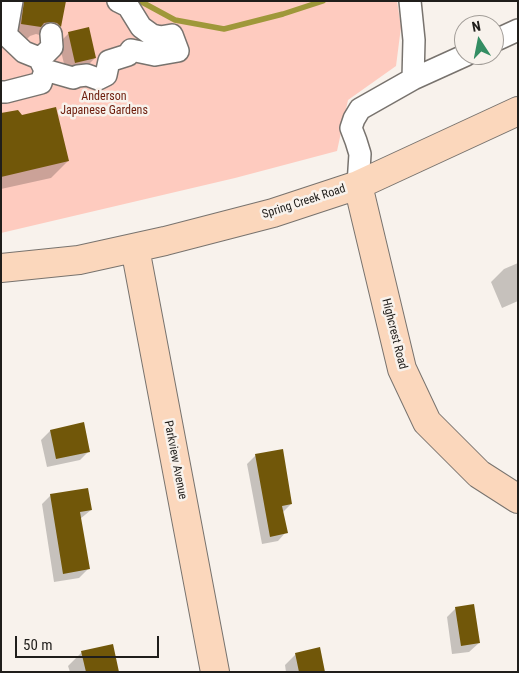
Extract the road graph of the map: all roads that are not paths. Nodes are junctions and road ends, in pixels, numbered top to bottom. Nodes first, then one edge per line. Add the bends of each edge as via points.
1 (12, 1) edge
2 (118, 1) edge
3 (410, 1) edge
4 (518, 30) edge
5 (51, 34) dead end
6 (504, 37) edge
7 (454, 60) edge
8 (42, 64) junction
9 (413, 79) junction
10 (1, 92) edge
11 (518, 112) edge
12 (358, 185) junction
13 (135, 248) junction
14 (79, 260) junction
15 (1, 268) edge
16 (1, 287) edge
17 (518, 499) edge
18 (215, 672) edge

1 - 8 street via 6,35
2 - 8 street via 128,6 141,27 152,35 160,38 172,35 178,51 155,55 131,50 128,55 109,61 106,75 98,79 87,76 73,78
3 - 9 street
4 - 6 street
5 - 8 street via 52,47
7 - 9 street
8 - 10 street via 41,83
9 - 12 street via 360,109 354,119 351,128 360,154
11 - 12 street, Spring Creek Road
12 - 13 street, Spring Creek Road via 273,213
12 - 17 street, Highcrest Road via 402,369 427,422 479,474
13 - 14 street, Spring Creek Road
13 - 18 street, Parkview Avenue
14 - 15 street, Spring Creek Road
14 - 16 street, Spring Creek Road

